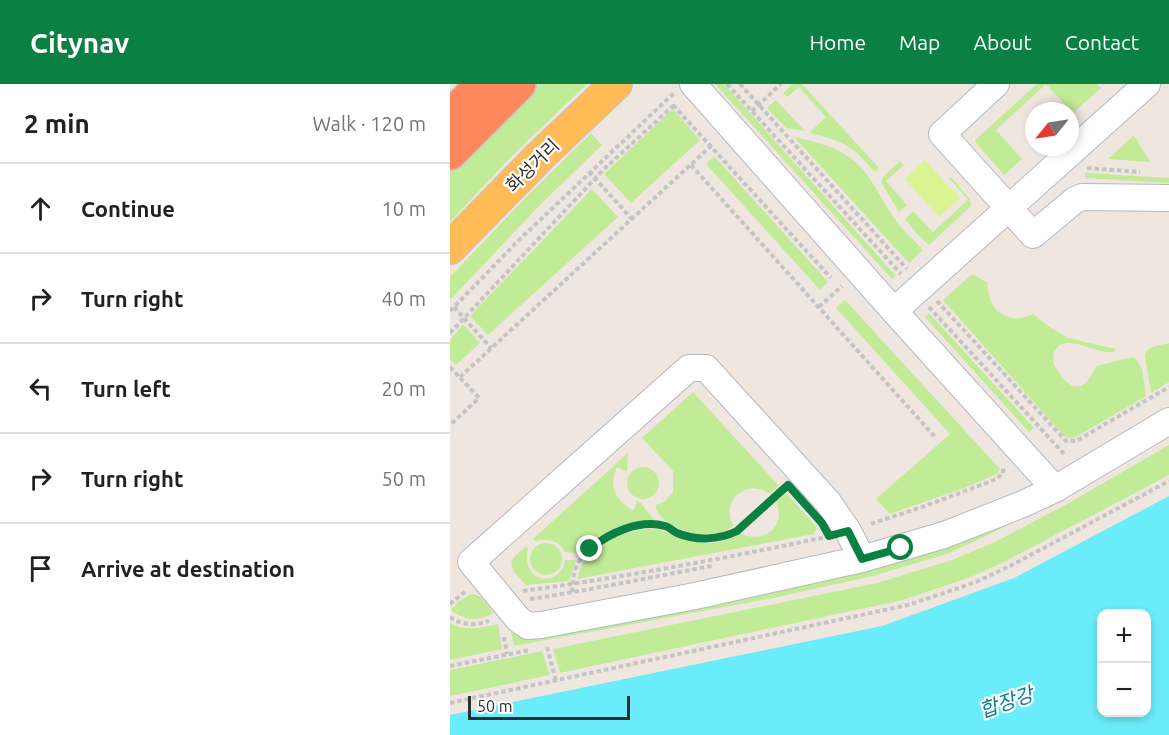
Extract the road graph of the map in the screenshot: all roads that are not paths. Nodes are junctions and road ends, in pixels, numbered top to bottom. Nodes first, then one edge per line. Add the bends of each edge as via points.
1 (482, 84) edge
2 (519, 84) edge
3 (616, 84) edge
4 (996, 84) edge
5 (1147, 84) edge
6 (689, 86) edge
7 (450, 117) edge
8 (450, 153) edge
9 (1169, 198) edge
10 (1008, 208) junction
11 (450, 248) edge
12 (894, 311) junction
13 (1169, 421) edge
14 (1055, 489) junction
15 (862, 559) junction

1 - 7 highway
2 - 8 highway
3 - 11 main road, 화성거리
4 - 10 street via 942,134
5 - 10 street
6 - 12 street
9 - 10 street via 1082,197 1033,235
10 - 12 street
12 - 14 street
13 - 14 street
14 - 15 street via 944,535
15 - 15 street via 834,532 828,502 706,368 689,368 471,562 528,626 695,596

